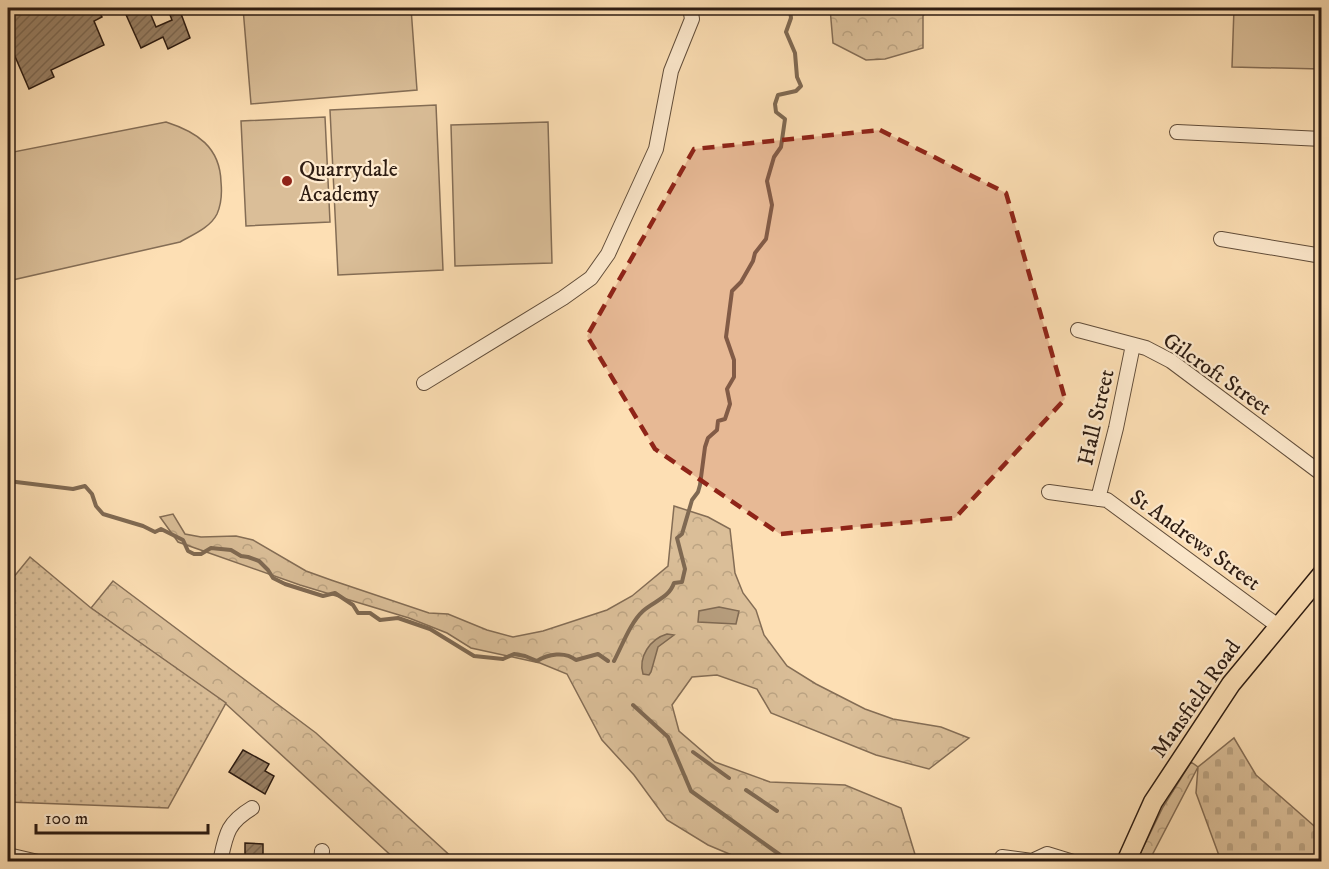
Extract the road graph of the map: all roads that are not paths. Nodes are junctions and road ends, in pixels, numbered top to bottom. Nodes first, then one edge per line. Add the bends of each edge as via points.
1 (690, 8) edge
2 (1177, 132) dead end
3 (1322, 139) edge
4 (1221, 239) dead end
5 (1322, 256) edge
6 (1078, 330) dead end
7 (1133, 345) junction
8 (424, 383) dead end
9 (1322, 474) edge
10 (1049, 492) dead end
11 (1098, 499) junction
12 (1322, 574) edge
13 (1278, 626) junction
14 (244, 808) dead end
15 (8, 855) edge
16 (1002, 856) dead end
17 (38, 861) edge
18 (137, 861) edge
19 (169, 861) edge
20 (220, 861) edge
21 (1072, 861) edge
22 (1126, 861) edge

1 - 8 street via 692,20 671,71 656,149 608,254 591,278
2 - 3 street
4 - 5 street
6 - 7 street, Gilcroft Street
7 - 9 street, Gilcroft Street via 1171,361
7 - 11 street, Hall Street
10 - 11 street, St Andrews Street
11 - 13 street, St Andrews Street via 1107,500
12 - 13 main road, Mansfield Road
13 - 22 main road, Mansfield Road via 1231,684 1159,792
14 - 20 street via 227,830
15 - 17 street
16 - 21 street via 1032,861 1047,854
18 - 19 street

